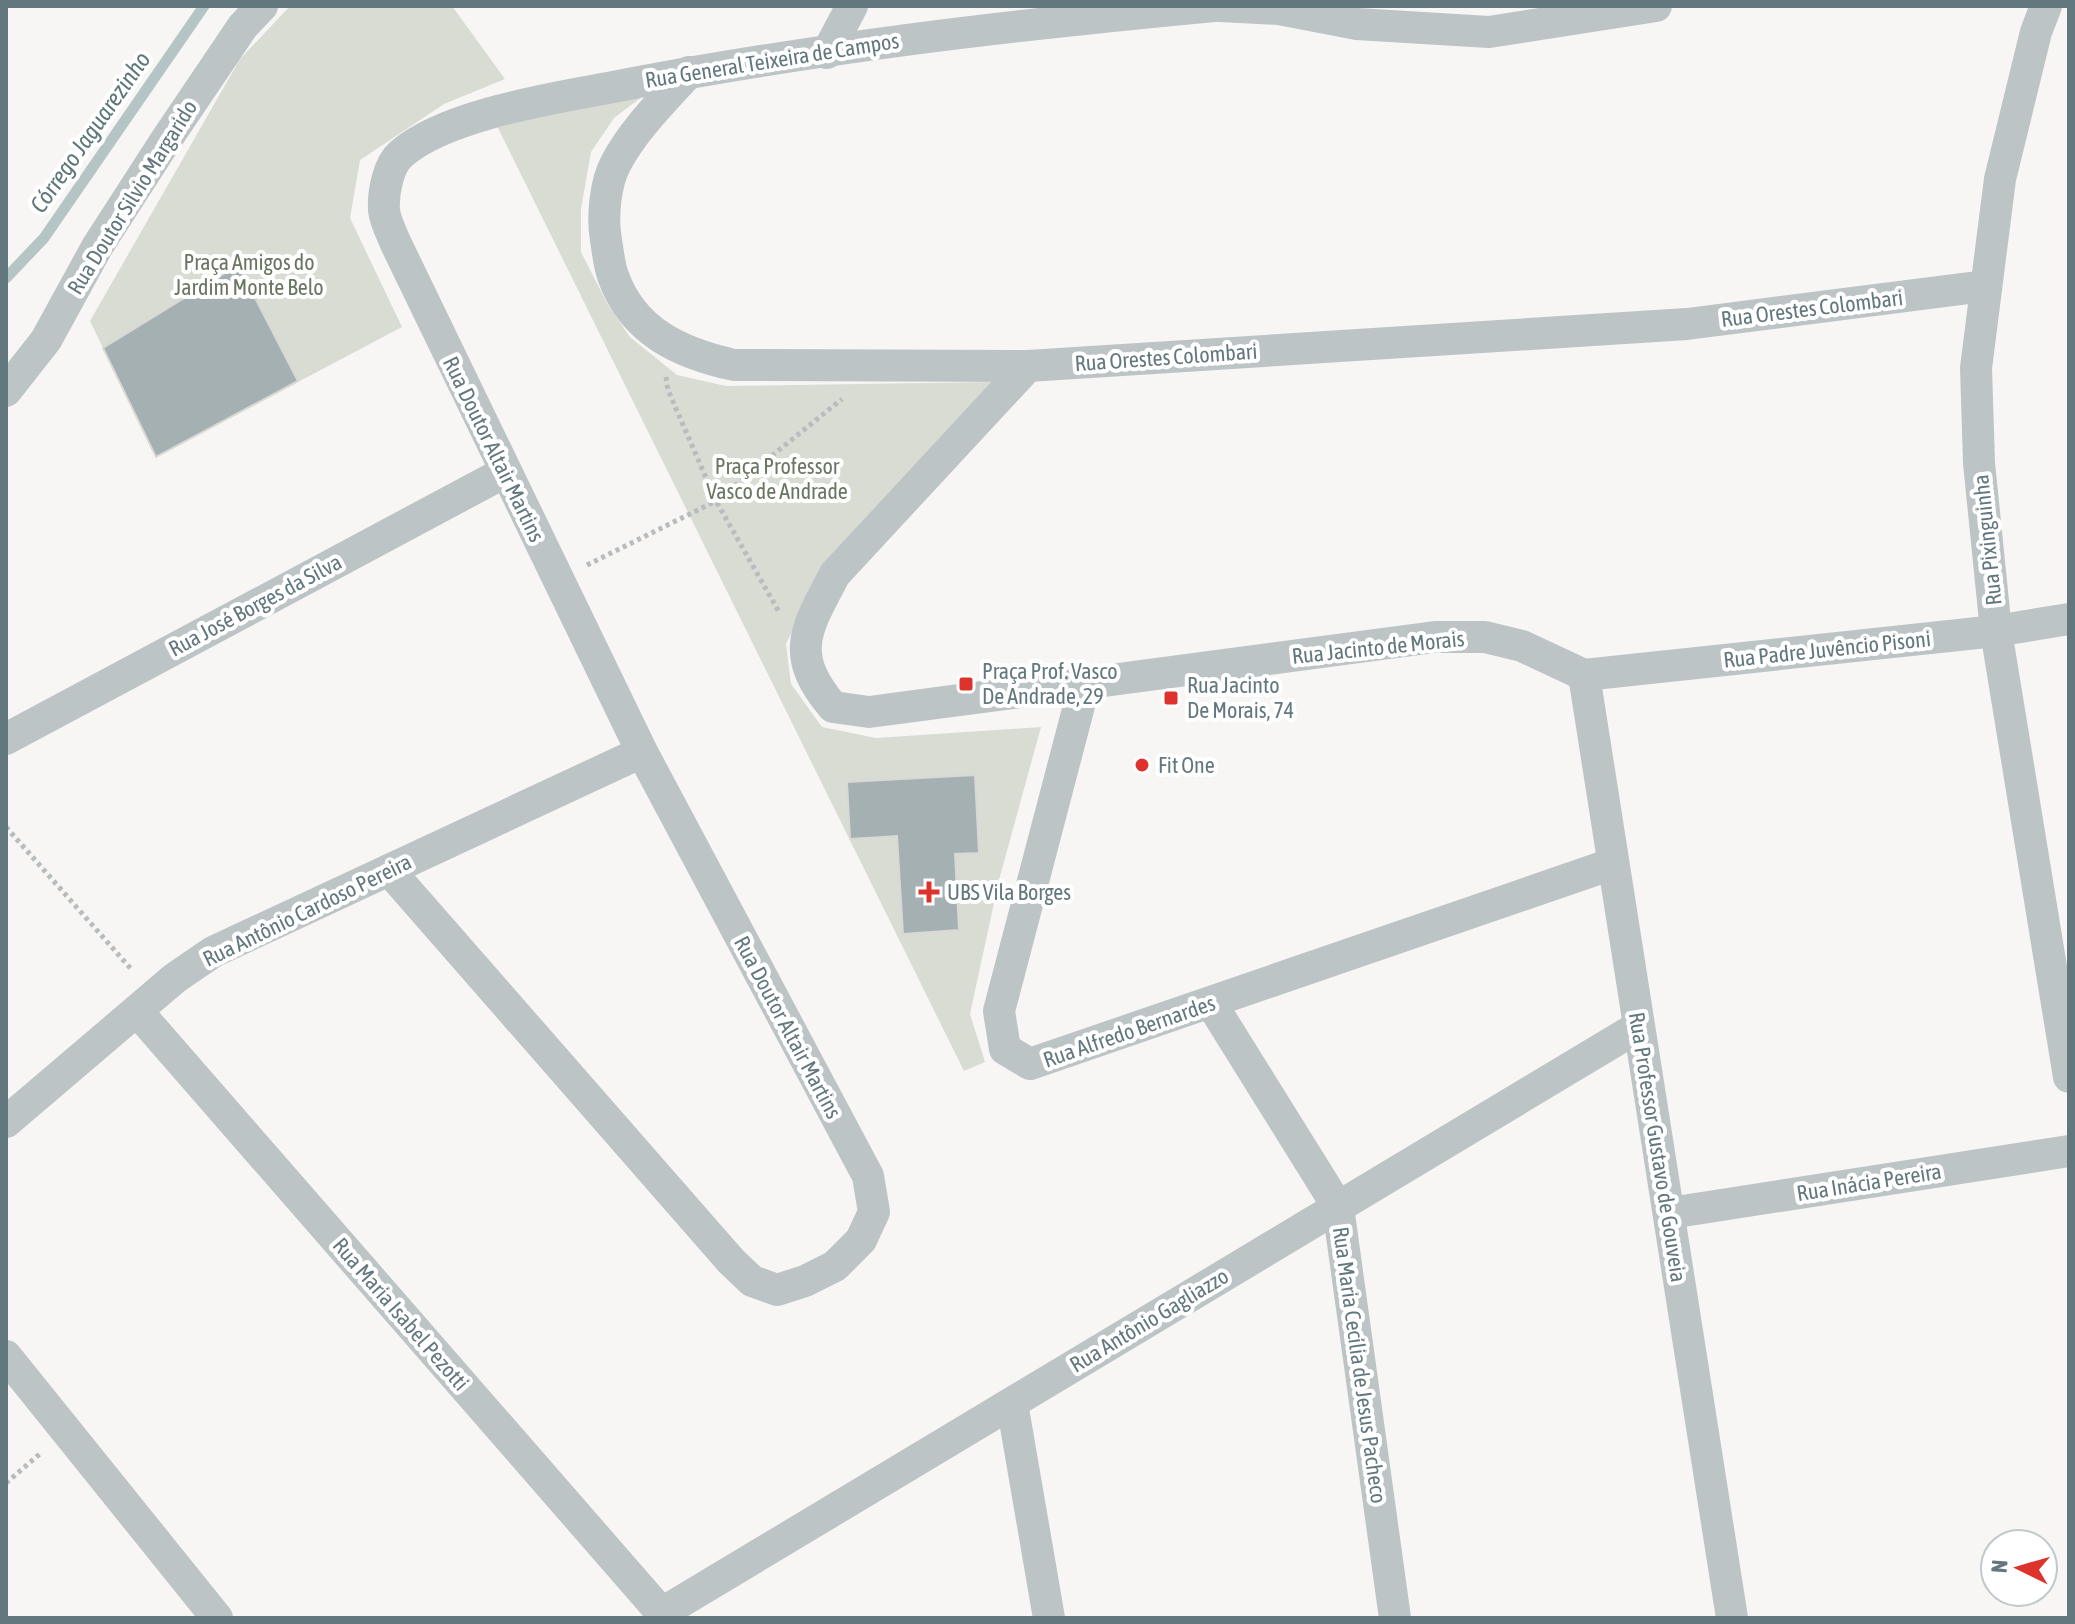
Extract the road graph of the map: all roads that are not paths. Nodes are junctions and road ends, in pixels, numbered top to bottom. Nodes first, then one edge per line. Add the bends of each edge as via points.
1 (262, 6) edge
2 (852, 6) edge
3 (1217, 6) edge
4 (1656, 6) edge
5 (2046, 6) edge
6 (827, 53) junction
7 (689, 72) junction
8 (384, 211) joint
9 (1985, 286) junction
10 (1028, 366) junction
11 (6, 391) edge
12 (505, 472) junction
13 (2069, 619) edge
14 (1996, 631) junction
15 (1584, 675) junction
16 (1085, 683) junction
17 (6, 739) edge
18 (642, 752) junction
19 (1612, 864) junction
20 (389, 870) junction
21 (146, 1003) junction
22 (1211, 1003) junction
23 (1638, 1027) junction
24 (2069, 1077) edge
25 (6, 1122) edge
26 (2069, 1151) edge
27 (1338, 1207) junction
28 (1670, 1213) junction
29 (6, 1356) edge
30 (1012, 1403) junction
31 (664, 1616) edge
32 (217, 1618) edge
33 (1049, 1618) edge
34 (1395, 1618) edge
35 (1732, 1618) edge

1 - 11 street, Rua Doutor Silvio Margarido via 166,140 97,247 46,340
2 - 6 street
3 - 4 street, Rua General Teixeira de Campos via 1279,9 1357,24 1489,32
3 - 6 street, Rua General Teixeira de Campos via 905,39
5 - 9 street, Rua Pixinguinha via 2000,179
6 - 7 street, Rua General Teixeira de Campos
7 - 8 street, Rua General Teixeira de Campos via 524,104 436,132 399,155 387,177
7 - 10 street, Rua Orestes Colombari via 615,164 602,218 612,274 630,312 658,336 695,356 734,365
8 - 12 street, Rua Doutor Altair Martins
9 - 10 street, Rua Orestes Colombari via 1687,324
9 - 14 street, Rua Pixinguinha via 1976,368
10 - 16 street, Rua Jacinto de Morais via 835,574 815,613 803,655 816,686 833,707 869,712
12 - 17 street, Rua José Borges da Silva
12 - 18 street, Rua Doutor Altair Martins
13 - 14 street, Rua Padre Juvêncio Pisoni
14 - 15 street, Rua Padre Juvêncio Pisoni
14 - 24 street, Rua Pixinguinha
15 - 16 street, Rua Jacinto de Morais via 1522,646 1485,637 1435,637
15 - 19 street, Rua Professor Gustavo de Gouveia
16 - 22 street, Rua Alfredo Bernardes via 999,1011 1005,1049 1030,1064
18 - 20 street, Rua Antônio Cardoso Pereira
18 - 20 street, Rua Doutor Altair Martins via 868,1176 874,1212 861,1240 835,1266 805,1281 777,1290 752,1281 731,1261
19 - 22 street, Rua Alfredo Bernardes
19 - 23 street, Rua Professor Gustavo de Gouveia
20 - 21 street, Rua Antônio Cardoso Pereira via 213,952
21 - 25 street, Rua Antônio Cardoso Pereira
21 - 31 street, Rua Maria Isabel Pezotti
22 - 27 street, Rua Maria Cecília de Jesus Pacheco
23 - 27 street, Rua Antônio Gagliazzo
23 - 28 street, Rua Professor Gustavo de Gouveia
26 - 28 street, Rua Inácia Pereira
27 - 30 street, Rua Antônio Gagliazzo
27 - 34 street, Rua Maria Cecília de Jesus Pacheco
28 - 35 street, Rua Professor Gustavo de Gouveia
29 - 32 street
30 - 31 street, Rua Antônio Gagliazzo
30 - 33 street

